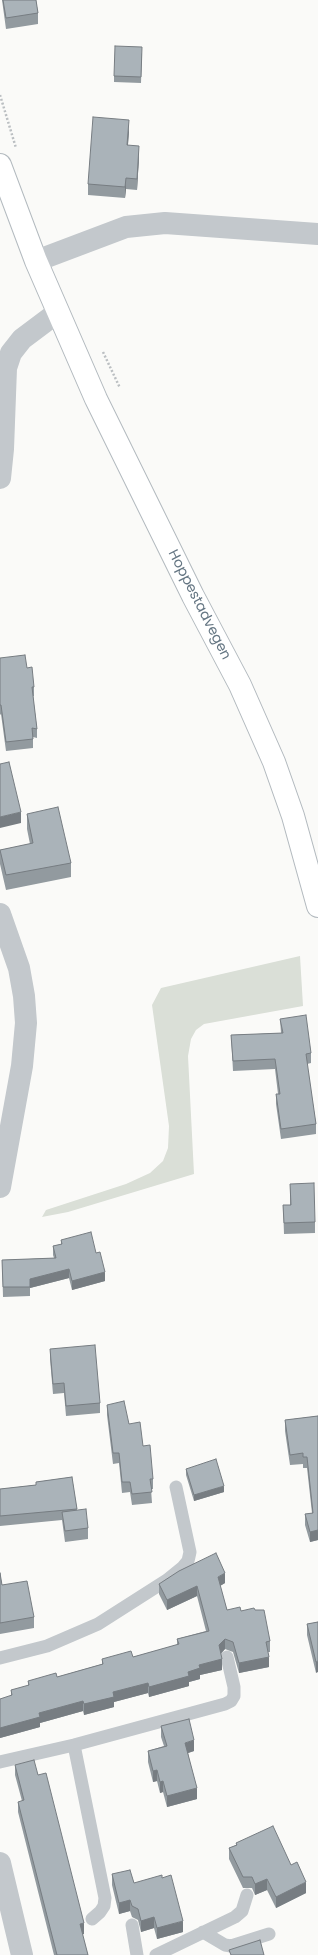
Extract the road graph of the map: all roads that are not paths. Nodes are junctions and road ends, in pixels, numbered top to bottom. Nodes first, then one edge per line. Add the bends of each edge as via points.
1 (0, 165) edge
2 (318, 234) edge
3 (36, 261) junction
4 (58, 312) junction
5 (0, 478) edge
6 (318, 906) edge
7 (0, 914) edge
8 (0, 1187) edge
9 (176, 1487) dead end
10 (227, 1657) dead end
11 (0, 1658) edge
12 (74, 1745) junction
13 (0, 1762) edge
14 (0, 1863) edge
15 (247, 1895) dead end
16 (92, 1919) dead end
17 (132, 1925) dead end
18 (203, 1932) junction
19 (269, 1934) dead end
20 (22, 1955) edge
21 (137, 1955) edge
22 (156, 1955) edge

1 - 3 main road, Hoppestadvegen
2 - 3 street via 165,223 126,227
3 - 4 main road, Hoppestadvegen
4 - 5 street via 22,339 11,353 6,368
4 - 6 main road, Hoppestadvegen via 120,449 240,685 274,762 293,816
7 - 8 street via 20,968 26,1023 21,1073
9 - 11 lane via 190,1552 183,1567 98,1624 47,1646
10 - 12 lane via 234,1687 231,1701
12 - 13 lane
12 - 16 lane via 105,1898 104,1906
14 - 20 street
15 - 18 lane via 242,1911 235,1917
17 - 21 lane
18 - 19 lane via 231,1946
18 - 22 lane

